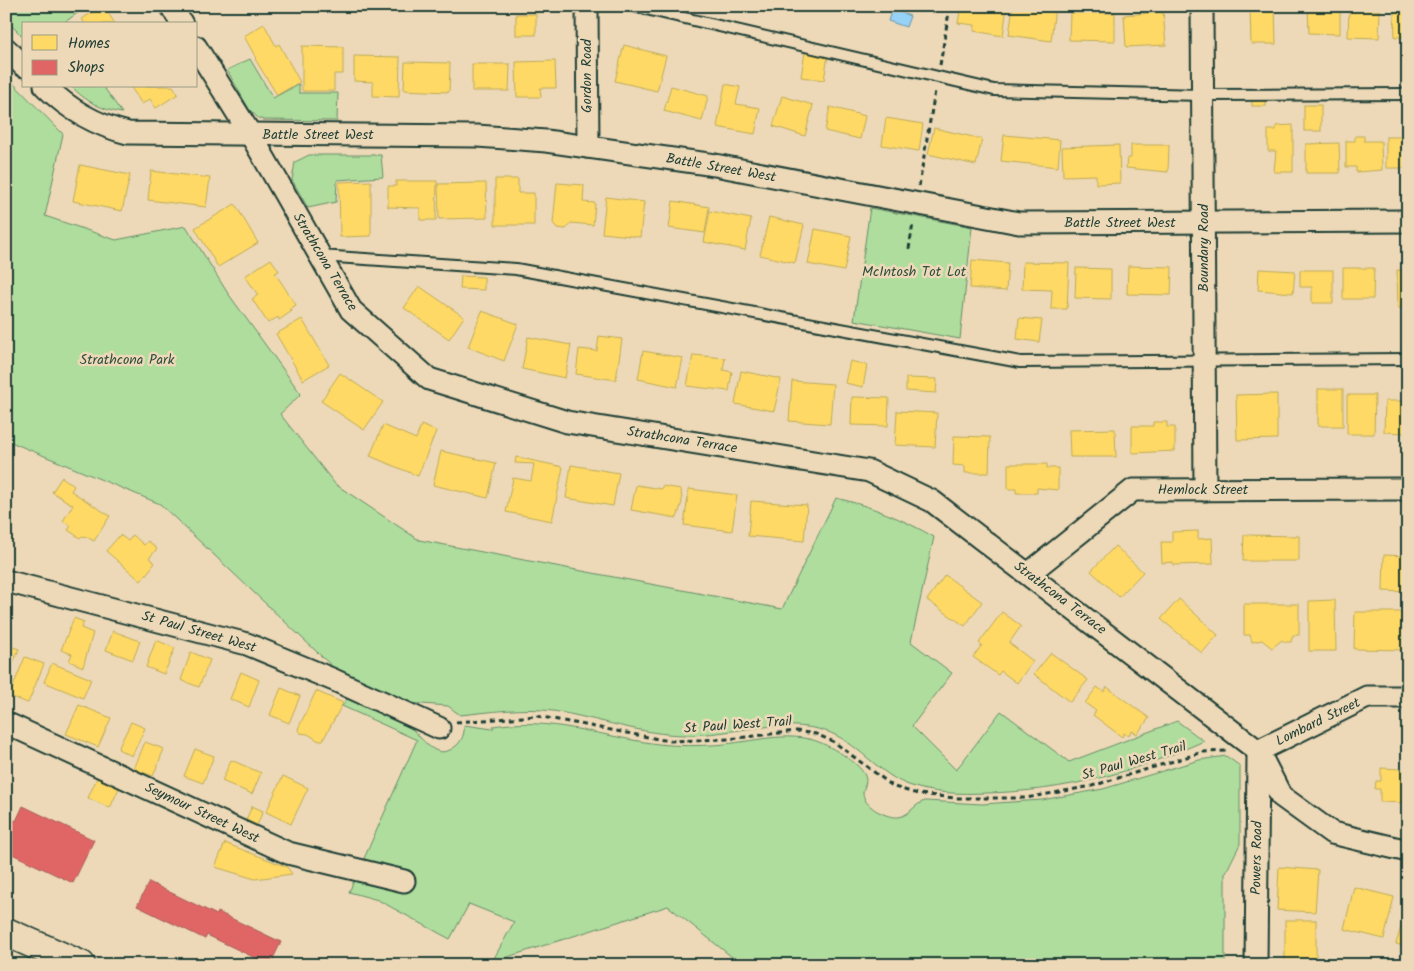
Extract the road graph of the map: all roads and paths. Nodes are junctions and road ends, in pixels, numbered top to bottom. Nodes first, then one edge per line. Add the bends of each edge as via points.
1 (171, 6) edge
2 (587, 6) edge
3 (633, 6) edge
4 (950, 6) edge
5 (1202, 6) edge
6 (181, 22) edge
7 (6, 49) edge
8 (198, 50) edge
9 (22, 64) edge
10 (938, 77) junction
11 (46, 88) edge
12 (1203, 94) junction
13 (1408, 94) edge
14 (252, 135) junction
15 (588, 147) junction
16 (919, 186) dead end
17 (914, 220) dead end
18 (1408, 221) edge
19 (1204, 223) junction
20 (909, 249) dead end
21 (320, 256) junction
22 (1204, 359) junction
23 (1408, 359) edge
24 (1205, 490) junction
25 (1408, 490) edge
26 (1028, 574) junction
27 (6, 581) edge
28 (1408, 697) edge
29 (6, 723) edge
30 (439, 728) joint
31 (1258, 751) junction
32 (1408, 851) edge
33 (404, 881) dead end
34 (6, 932) edge
35 (7, 940) edge
36 (39, 965) edge
37 (58, 965) edge
38 (81, 965) edge
39 (1256, 965) edge

1 - 6 street
2 - 15 street, Gordon Road
3 - 10 lane
4 - 10 path
5 - 12 street, Boundary Road
7 - 9 street
8 - 14 street, Strathcona Terrace
10 - 12 lane via 994,90
10 - 16 path
11 - 14 street, Battle Street West via 89,120 128,133
12 - 13 lane
12 - 19 street, Boundary Road
14 - 15 street, Battle Street West via 477,136
14 - 21 street, Strathcona Terrace
15 - 19 street, Battle Street West via 715,165 1019,223
17 - 20 path
18 - 19 street, Battle Street West
19 - 22 street, Boundary Road
21 - 22 lane via 516,270 1020,362
21 - 26 street, Strathcona Terrace via 351,310 429,379 567,422 869,471 932,501
22 - 23 lane
22 - 24 street, Boundary Road
24 - 25 street, Hemlock Street
24 - 26 street, Hemlock Street via 1133,490
26 - 31 street, Strathcona Terrace
27 - 30 street, St Paul Street West via 247,644
28 - 31 street, Lombard Street via 1367,697
29 - 33 street, Seymour Street West via 288,853
30 - 31 path, St Paul West Trail via 462,720 538,716 669,741 729,739 796,731 816,734 834,742 894,787 918,794 956,798 1026,798 1092,786 1204,752
31 - 32 street via 1280,796 1332,833
31 - 39 street, Powers Road
34 - 38 main road
35 - 36 main road
35 - 37 main road

